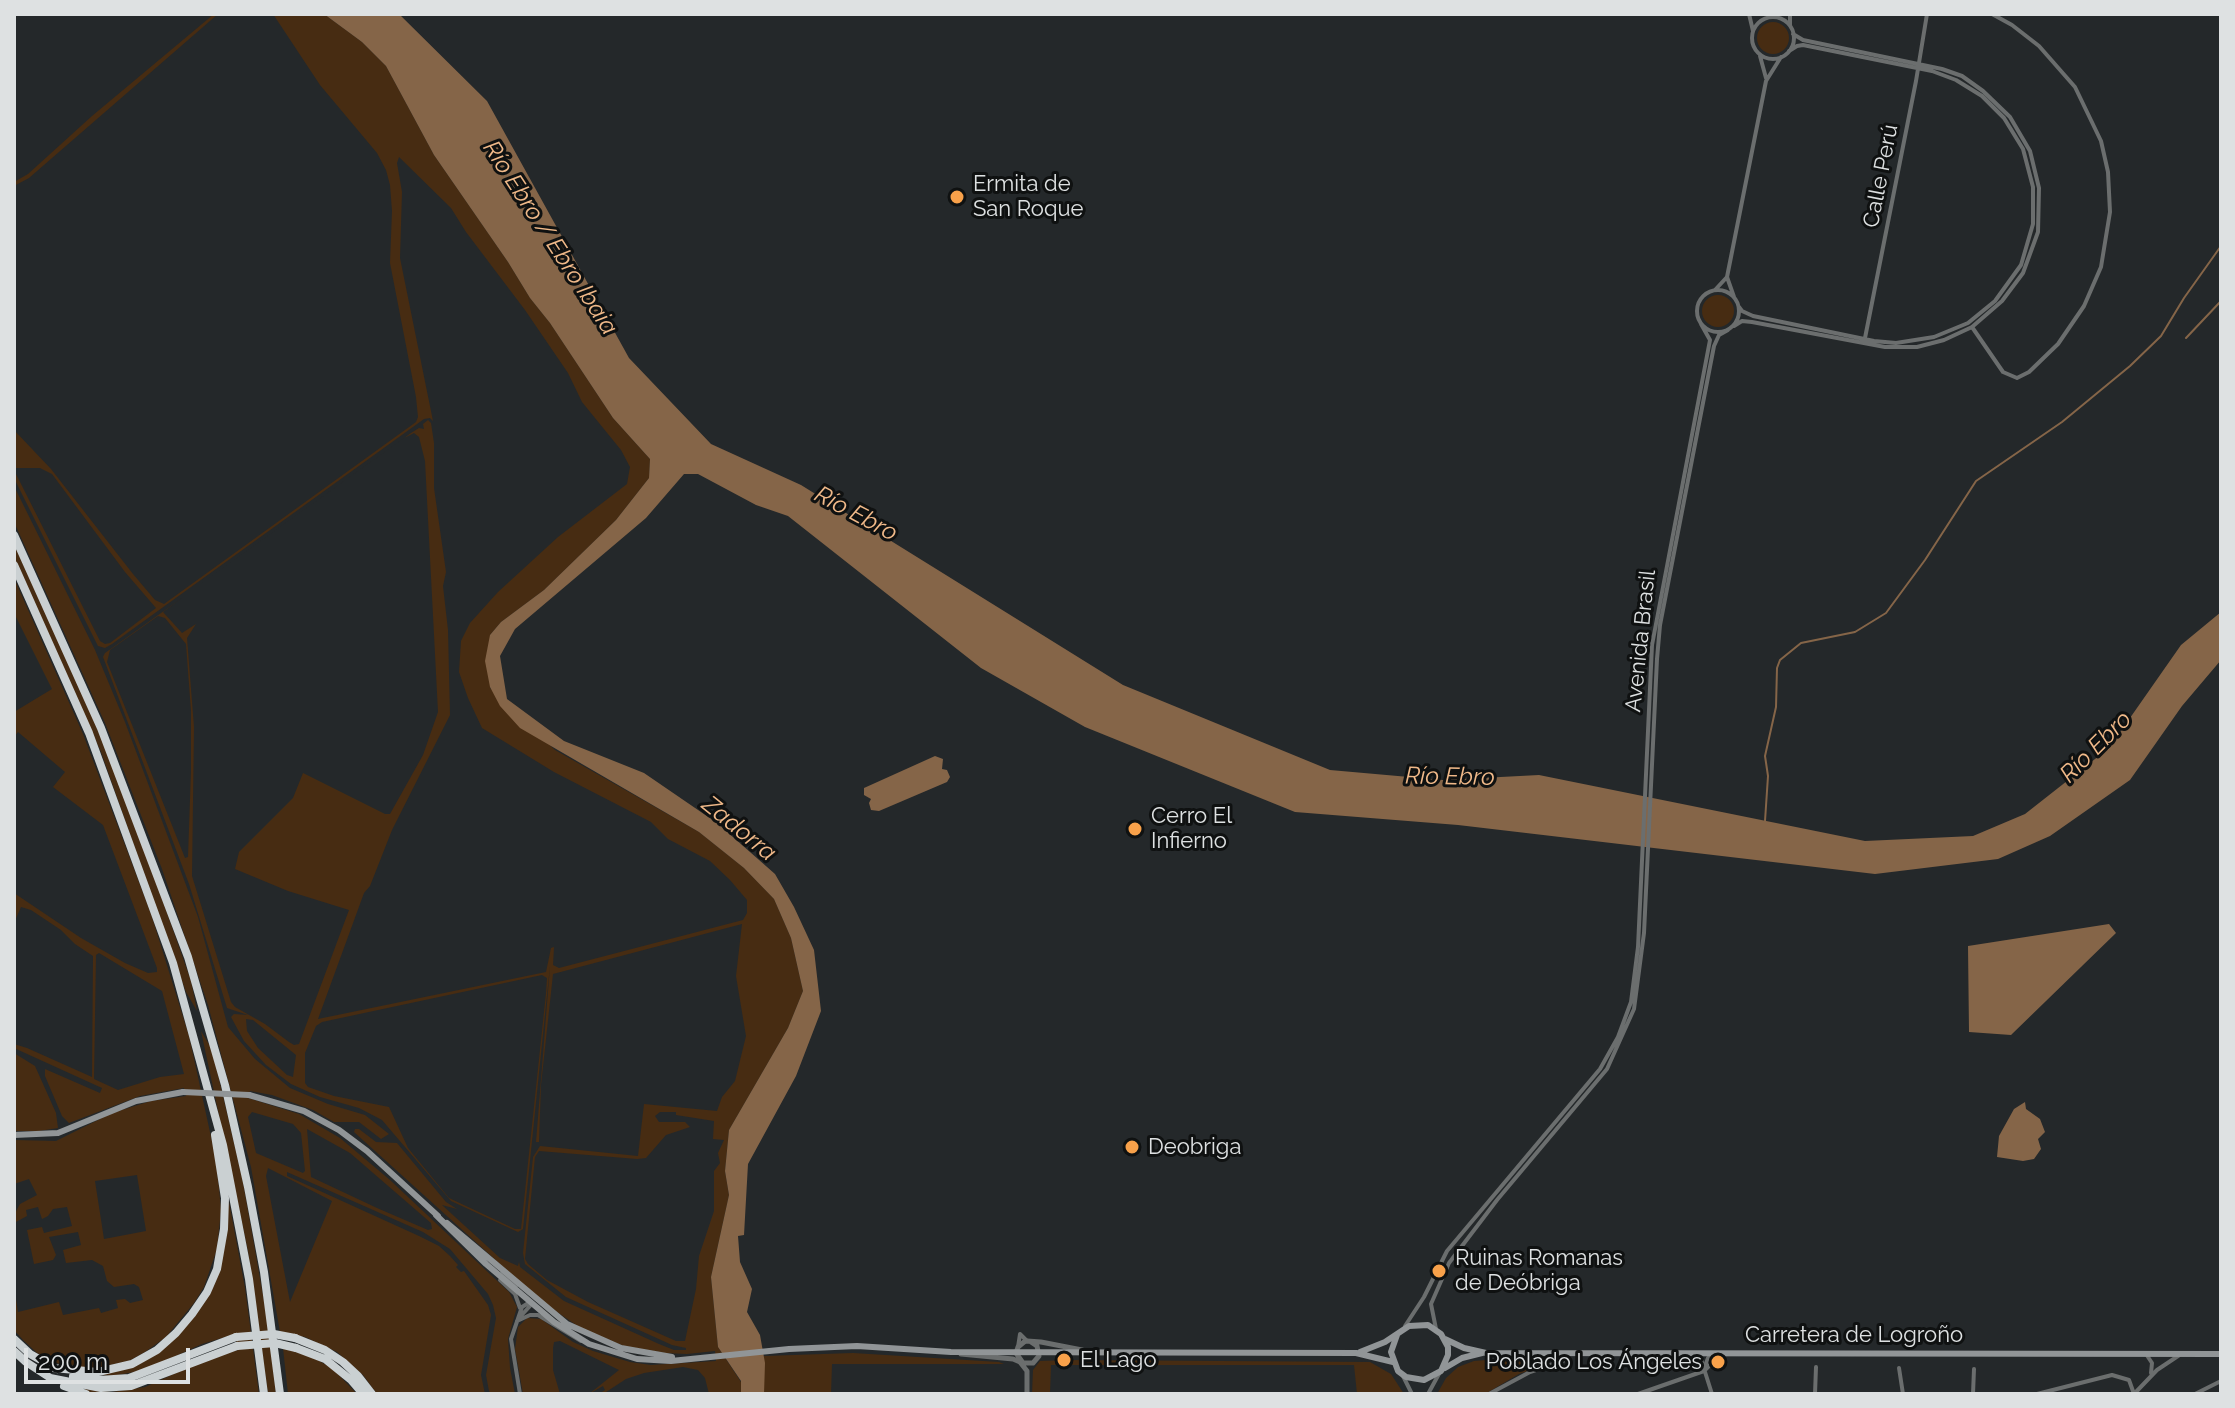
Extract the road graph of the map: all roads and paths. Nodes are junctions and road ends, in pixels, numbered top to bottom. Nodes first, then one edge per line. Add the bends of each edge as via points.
1 (1749, 14) edge
2 (1758, 14) edge
3 (1777, 14) edge
4 (1790, 14) edge
5 (1927, 14) edge
6 (1992, 14) edge
7 (1767, 18) junction
8 (1791, 27) junction
9 (1753, 31) junction
10 (1793, 34) junction
11 (1789, 51) junction
12 (1759, 55) junction
13 (1781, 57) junction
14 (1918, 65) junction
15 (1766, 81) junction
16 (1727, 277) junction
17 (1714, 291) junction
18 (1734, 297) junction
19 (1739, 307) junction
20 (1701, 324) junction
21 (1734, 326) junction
22 (1972, 327) junction
23 (1728, 330) junction
24 (1865, 342) junction
25 (1704, 381) junction
26 (14, 535) edge
27 (14, 565) edge
28 (216, 1122) junction
29 (14, 1135) edge
30 (1495, 1199) junction
31 (489, 1262) junction
32 (530, 1302) junction
33 (520, 1311) junction
34 (517, 1321) junction
35 (567, 1324) junction
36 (1436, 1329) junction
37 (1399, 1333) junction
38 (14, 1339) edge
39 (1445, 1339) junction
40 (236, 1342) junction
41 (1029, 1342) junction
42 (296, 1343) junction
43 (589, 1344) junction
44 (1017, 1350) junction
45 (14, 1351) edge
46 (951, 1352) junction
47 (1094, 1352) junction
48 (1039, 1353) junction
49 (1356, 1353) junction
50 (1486, 1353) junction
51 (1569, 1353) junction
52 (1699, 1353) junction
53 (1712, 1353) junction
54 (1722, 1353) junction
55 (2146, 1354) junction
56 (2181, 1354) junction
57 (2221, 1354) edge
58 (684, 1358) junction
59 (1020, 1362) junction
60 (1393, 1362) junction
61 (1033, 1363) junction
62 (1816, 1367) dead end
63 (53, 1368) junction
64 (1899, 1368) dead end
65 (1974, 1369) dead end
66 (1027, 1371) junction
67 (1398, 1371) junction
68 (1441, 1371) junction
69 (1704, 1371) junction
70 (2150, 1376) junction
71 (50, 1378) junction
72 (2221, 1381) edge
73 (2134, 1392) edge
74 (86, 1394) edge
75 (264, 1394) edge
76 (282, 1394) edge
77 (363, 1394) edge
78 (372, 1394) edge
79 (520, 1394) edge
80 (1027, 1394) edge
81 (1412, 1394) edge
82 (1428, 1394) edge
83 (1489, 1394) edge
84 (1638, 1394) edge
85 (1712, 1394) edge
86 (1815, 1394) edge
87 (1903, 1394) edge
88 (1973, 1394) edge
89 (2037, 1394) edge
90 (2195, 1394) edge

1 - 9 street
2 - 7 street
3 - 7 street
4 - 8 street
5 - 14 street, Calle Perú
6 - 22 street via 2039,46 2080,94 2104,154 2110,212 2101,267 2084,306 2058,344 2029,372 2017,378 2003,372
7 - 8 street via 1782,19
7 - 9 street
8 - 10 street
9 - 12 street via 1752,44
10 - 11 street
10 - 14 street
11 - 13 street
11 - 14 street via 1803,45
12 - 13 street
12 - 15 street
13 - 15 street
14 - 22 street via 1962,76 2000,105 2025,139 2038,177 2039,224 2026,266 2002,301
14 - 24 street, Calle Perú
14 - 24 street via 1968,87 2004,118 2031,174 2033,224 2012,281 1974,319 1921,340
15 - 16 street
16 - 17 street
16 - 18 street
17 - 18 street
17 - 20 street via 1699,303
18 - 19 street
19 - 21 street
19 - 24 street via 1753,316
20 - 23 street via 1710,331
20 - 25 street via 1710,340
21 - 23 street
21 - 24 street via 1752,322
22 - 24 street via 1917,347
23 - 25 street via 1719,335
25 - 30 street, Avenida Brasil via 1652,645 1634,985 1618,1037 1600,1069
26 - 76 highway via 101,728 188,957 238,1137
27 - 28 highway via 114,798 173,963
28 - 63 highway via 224,1229 207,1292 176,1333 132,1364 98,1372
28 - 75 highway via 249,1279
29 - 31 main road, bridge via 58,1133 136,1101 183,1092 249,1095 304,1111 339,1130
30 - 36 street via 1449,1263 1431,1304
30 - 37 street via 1447,1251
31 - 32 main road
31 - 33 street via 515,1294
31 - 35 main road
32 - 33 street
32 - 34 street
32 - 35 street
32 - 43 main road
33 - 34 street
34 - 43 street via 538,1315
34 - 79 street via 511,1346
35 - 58 main road via 621,1348
36 - 37 main road via 1418,1324
36 - 39 main road
37 - 49 main road
37 - 60 main road
38 - 63 highway
39 - 50 main road, Carretera de Logroño
39 - 68 main road via 1448,1355
40 - 42 highway, bridge
40 - 63 highway via 129,1378 84,1378
40 - 71 highway via 131,1386 101,1388
41 - 44 street
41 - 47 street
41 - 48 street
42 - 77 highway via 338,1368
42 - 78 highway via 325,1350 343,1362
43 - 58 main road via 637,1359
44 - 46 main road
44 - 48 main road
44 - 59 street
45 - 71 highway
46 - 58 main road via 857,1346
46 - 59 street
47 - 48 main road
47 - 49 main road
48 - 61 street
49 - 60 main road
50 - 51 main road, Carretera de Logroño
50 - 68 main road, Carretera de Logroño via 1462,1358
51 - 52 main road, Carretera de Logroño
51 - 83 street via 1565,1360
52 - 53 main road, Carretera de Logroño
52 - 69 street
53 - 54 main road, Carretera de Logroño
53 - 69 street
54 - 55 main road, Carretera de Logroño
54 - 69 street
55 - 56 main road, Carretera de Logroño
55 - 70 street via 2152,1363
56 - 57 main road, Carretera de Logroño
56 - 70 street
59 - 61 street
59 - 66 street
60 - 67 main road
61 - 66 street
62 - 86 street
64 - 87 street
65 - 88 street
66 - 80 street
67 - 68 main road via 1414,1380
67 - 81 street
68 - 82 street
69 - 84 street
69 - 85 street
70 - 73 street
71 - 74 highway
72 - 90 street
73 - 89 street via 2125,1377 2112,1375

